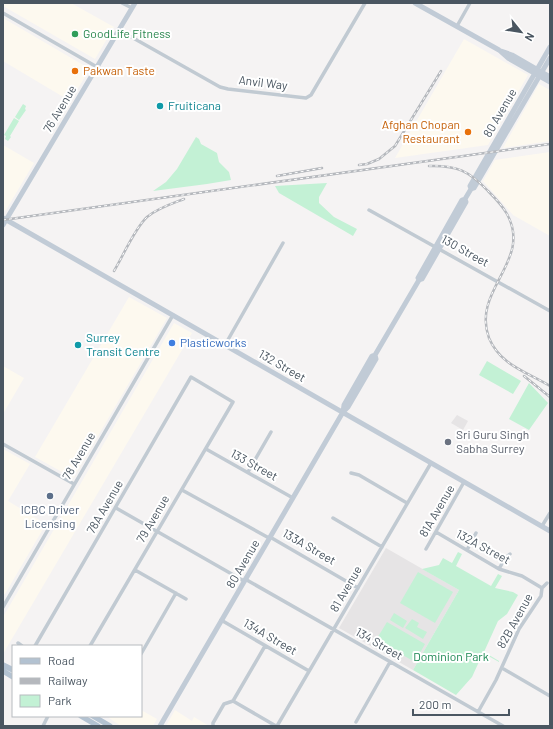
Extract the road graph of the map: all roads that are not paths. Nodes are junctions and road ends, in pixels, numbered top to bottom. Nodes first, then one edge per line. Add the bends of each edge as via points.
1 (122, 3) edge
2 (135, 3) edge
3 (365, 3) edge
4 (415, 3) edge
5 (470, 3) edge
6 (132, 8) junction
7 (3, 13) edge
8 (457, 26) junction
9 (119, 30) junction
10 (550, 47) edge
11 (550, 58) edge
12 (97, 67) junction
13 (538, 73) junction
14 (550, 77) edge
15 (550, 82) edge
16 (509, 118) junction
17 (508, 130) junction
18 (471, 189) junction
19 (369, 210) dead end
20 (4, 221) edge
21 (283, 243) dead end
22 (438, 247) junction
23 (550, 311) edge
24 (173, 315) junction
25 (225, 345) junction
26 (233, 402) joint
27 (343, 412) junction
28 (271, 432) dead end
29 (3, 444) edge
30 (206, 449) junction
31 (431, 463) junction
32 (248, 472) junction
33 (351, 473) dead end
34 (464, 482) junction
35 (74, 484) junction
36 (182, 490) junction
37 (292, 498) junction
38 (407, 503) junction
39 (116, 508) junction
40 (550, 513) edge
41 (333, 518) dead end
42 (542, 526) junction
43 (550, 531) edge
44 (157, 532) junction
45 (436, 532) junction
46 (476, 534) dead end
47 (270, 537) junction
48 (382, 547) junction
49 (426, 549) dead end
50 (467, 550) junction
51 (510, 554) dead end
52 (499, 569) junction
53 (135, 570) junction
54 (245, 580) junction
55 (547, 583) dead end
56 (358, 588) junction
57 (542, 588) junction
58 (176, 593) junction
59 (186, 599) dead end
60 (5, 600) edge
61 (3, 607) edge
62 (221, 620) junction
63 (334, 629) junction
64 (18, 643) dead end
65 (21, 645) edge
66 (36, 645) edge
67 (91, 645) edge
68 (265, 646) junction
69 (142, 652) edge
70 (390, 662) junction
71 (3, 664) edge
72 (502, 668) junction
73 (12, 669) edge
74 (3, 671) edge
75 (309, 671) junction
76 (12, 676) edge
77 (550, 696) edge
78 (233, 701) junction
79 (478, 712) junction
80 (48, 717) edge
81 (83, 717) edge
82 (95, 717) edge
83 (356, 722) dead end
84 (43, 726) edge
85 (98, 726) edge
86 (110, 726) edge
87 (160, 726) edge
88 (213, 726) edge
89 (277, 726) edge
90 (503, 726) edge

1 - 6 street
2 - 6 main road, 76 Avenue
3 - 9 street, Anvil Way via 311,95 306,98 220,87
4 - 8 main road
5 - 8 street
6 - 9 main road, 76 Avenue
7 - 12 street
8 - 13 main road via 508,58
9 - 12 main road, 76 Avenue
10 - 13 main road, 80 Avenue
11 - 13 main road, 80 Avenue
12 - 20 main road, 76 Avenue
13 - 14 main road
13 - 15 main road
13 - 16 main road, 80 Avenue
13 - 17 main road, 80 Avenue
16 - 17 main road
16 - 18 main road, 80 Avenue via 470,186
17 - 18 main road, 80 Avenue via 474,188
18 - 22 main road, 80 Avenue via 465,199 466,202
19 - 22 street, 130 Street
20 - 24 main road, 132 Street
21 - 25 street
22 - 23 street, 130 Street
22 - 27 main road, 80 Avenue via 422,279 419,280 375,355 376,359
24 - 25 main road, 132 Street
24 - 35 street, 78 Avenue
25 - 27 main road, 132 Street
26 - 30 street, 79 Avenue
26 - 39 street, 78A Avenue via 191,377
27 - 31 main road, 132 Street
27 - 37 main road, 80 Avenue
28 - 32 street
29 - 35 street
30 - 32 street, 133 Street
30 - 36 street, 79 Avenue
31 - 34 main road, 132 Street
31 - 38 street, 81 Avenue
32 - 37 street, 133 Street
33 - 38 street via 359,475
34 - 42 main road, 132 Street
34 - 45 street, 81A Avenue
35 - 60 street, 78 Avenue
36 - 44 street, 79 Avenue
36 - 47 street, 133A Street
37 - 47 main road, 80 Avenue
38 - 48 street, 81 Avenue
39 - 44 street, 134 Street
39 - 66 street, 78A Avenue
40 - 42 street
41 - 48 street
42 - 43 main road, 132 Street
44 - 53 street, 79 Avenue
44 - 54 street, 134 Street
45 - 49 street, 81A Avenue
45 - 50 street, 132A Street
46 - 50 street
47 - 54 main road, 80 Avenue
47 - 56 street, 133A Street
48 - 56 street, 81 Avenue
50 - 52 street, 132A Street
51 - 52 street
52 - 57 street, 132A Street via 522,576
53 - 58 street
53 - 67 street, 79 Avenue
54 - 62 main road, 80 Avenue
54 - 63 street, 134 Street
55 - 57 street, 82B Avenue
56 - 63 street, 81 Avenue
57 - 72 street, 82B Avenue via 541,596 519,629
58 - 59 street
58 - 69 street
60 - 61 street, 78 Avenue
62 - 68 street, 134A Street
62 - 87 main road, 80 Avenue
63 - 70 street, 134 Street
63 - 75 street, 81 Avenue
64 - 65 street
68 - 75 street, 134A Street
68 - 78 street
70 - 79 street, 134 Street
70 - 83 street
71 - 73 main road
72 - 77 street
72 - 79 street, 82B Avenue
74 - 76 main road
75 - 89 street, 81 Avenue
78 - 88 street via 224,704
78 - 89 street
79 - 90 street, 134 Street
80 - 84 street
81 - 85 main road
82 - 86 main road

